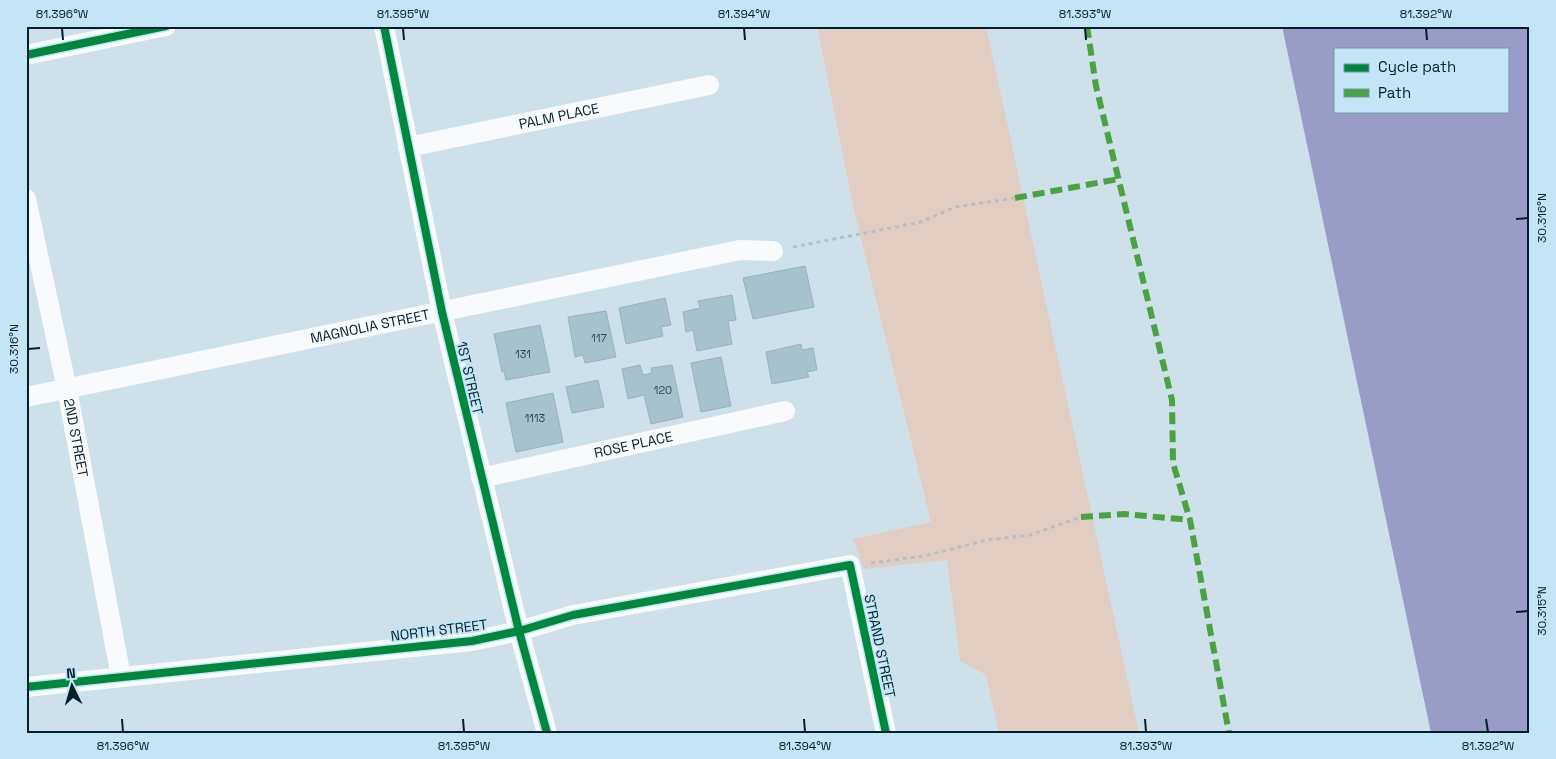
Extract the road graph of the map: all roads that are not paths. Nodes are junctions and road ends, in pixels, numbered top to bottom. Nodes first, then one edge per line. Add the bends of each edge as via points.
1 (166, 26) edge
2 (384, 26) edge
3 (26, 55) edge
4 (709, 85) dead end
5 (408, 147) junction
6 (26, 199) edge
7 (773, 251) road end
8 (442, 312) junction
9 (67, 389) junction
10 (26, 397) edge
11 (785, 411) dead end
12 (481, 478) junction
13 (850, 565) joint
14 (518, 631) junction
15 (121, 677) junction
16 (26, 687) edge
17 (547, 733) edge
18 (886, 733) edge

1 - 3 street
2 - 5 street, 1ST STREET
4 - 5 street, PALM PLACE
5 - 8 street, 1ST STREET
6 - 9 street, 2ND STREET
7 - 8 street, MAGNOLIA STREET via 740,250
8 - 9 street, MAGNOLIA STREET
8 - 12 street, 1ST STREET
9 - 10 street, MAGNOLIA STREET
9 - 15 street, 2ND STREET
11 - 12 street, ROSE PLACE
12 - 14 street, 1ST STREET
13 - 14 street, NORTH STREET via 574,615
13 - 18 street, STRAND STREET
14 - 15 street, NORTH STREET via 472,641
14 - 17 street, 1ST STREET
15 - 16 street, NORTH STREET

